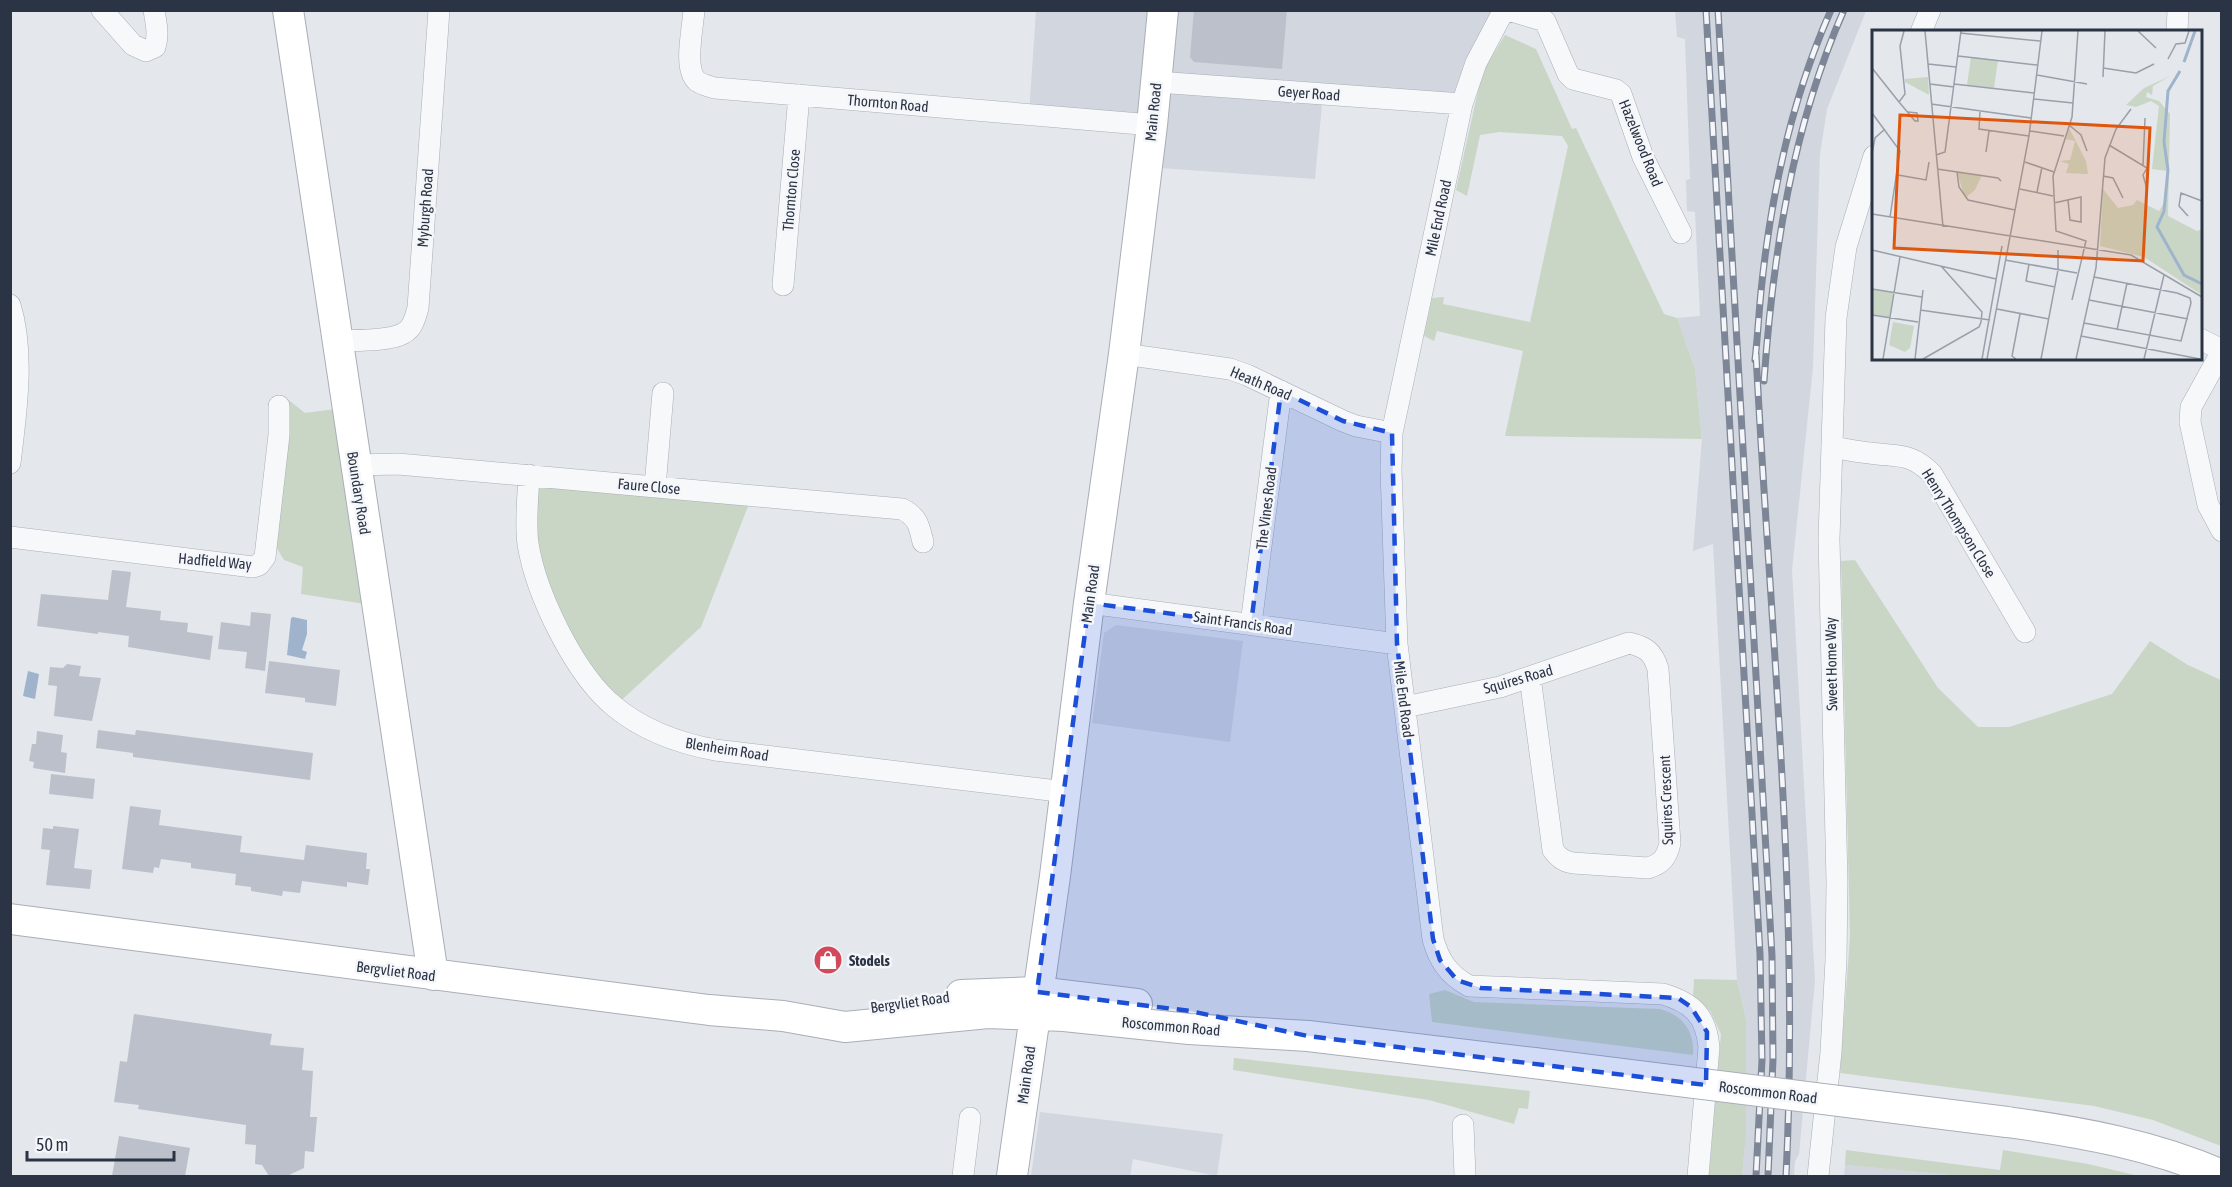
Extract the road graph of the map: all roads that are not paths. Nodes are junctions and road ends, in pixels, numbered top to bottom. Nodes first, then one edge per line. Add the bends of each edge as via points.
1 (102, 10) edge
2 (154, 10) edge
3 (288, 10) edge
4 (439, 10) edge
5 (694, 10) edge
6 (1163, 10) edge
7 (1506, 10) edge
8 (1930, 10) edge
9 (2178, 10) edge
10 (1922, 30) edge
11 (2177, 30) edge
12 (1157, 82) junction
13 (800, 95) junction
14 (1462, 104) junction
15 (1152, 125) junction
16 (1872, 162) edge
17 (1681, 233) dead end
18 (783, 285) dead end
19 (10, 306) edge
20 (2202, 340) edge
21 (336, 341) junction
22 (2222, 351) edge
23 (1124, 354) junction
24 (1281, 391) junction
25 (663, 393) dead end
26 (279, 405) dead end
27 (1392, 432) junction
28 (1832, 447) junction
29 (10, 463) edge
30 (355, 465) junction
31 (530, 476) junction
32 (655, 487) junction
33 (2222, 531) edge
34 (10, 537) edge
35 (923, 542) dead end
36 (1089, 603) junction
37 (1251, 624) junction
38 (2025, 632) dead end
39 (1398, 644) junction
40 (1629, 644) joint
41 (1530, 677) junction
42 (1406, 707) junction
43 (1066, 792) junction
44 (10, 920) edge
45 (433, 975) junction
46 (1036, 1004) junction
47 (970, 1118) dead end
48 (1463, 1125) dead end
49 (2222, 1175) edge
50 (963, 1176) edge
51 (1012, 1176) edge
52 (1465, 1176) edge
53 (1698, 1176) edge
54 (1818, 1176) edge

1 - 2 street via 134,45 146,51 155,47 157,41
3 - 21 street, Boundary Road
4 - 21 street, Myburgh Road via 415,319 403,334
5 - 13 street, Thornton Road via 689,61 695,79 715,88
6 - 12 street, Main Road
7 - 14 street, Mile End Road via 1476,63
7 - 17 street, Hazelwood Road via 1545,21 1564,68 1573,79 1621,94 1643,157
8 - 10 street
9 - 11 street
12 - 14 street, Geyer Road
12 - 15 street, Main Road
13 - 15 street, Thornton Road
13 - 18 street, Thornton Close
14 - 27 street, Mile End Road
15 - 23 street, Main Road
16 - 28 street, Sweet Home Way via 1846,247 1840,282
19 - 29 street via 18,360 18,404
20 - 22 street
21 - 30 street, Boundary Road
22 - 33 street via 2191,407 2190,422 2208,505
23 - 24 street, Heath Road via 1230,369
23 - 36 street, Main Road
24 - 27 street, Heath Road via 1343,421
24 - 37 street, The Vines Road
25 - 32 street
26 - 34 street, Hadfield Way via 265,557 259,566
27 - 39 street, Mile End Road
28 - 38 street, Henry Thompson Close via 1908,456 1922,463
28 - 54 street, Sweet Home Way via 1829,539 1836,960
30 - 31 street, Faure Close via 399,464
30 - 45 street, Boundary Road
31 - 32 street, Faure Close
31 - 43 street, Blenheim Road via 528,544 551,615 593,684 614,707 638,723 662,736 715,750
32 - 35 street, Faure Close via 902,509 918,523
36 - 37 street, Saint Francis Road
36 - 43 street, Main Road
37 - 39 street, Saint Francis Road
39 - 42 street, Mile End Road
40 - 41 street, Squires Road
40 - 41 street, Squires Crescent via 1644,647 1655,656 1658,669 1670,843 1668,853 1648,868 1573,863 1561,859 1553,849
41 - 42 street, Squires Road
42 - 53 street, Mile End Road via 1433,939 1440,960 1457,980 1469,986 1663,994 1691,1007 1705,1025 1709,1047
43 - 46 street, Main Road
44 - 45 street, Bergvliet Road
45 - 46 street, Bergvliet Road via 783,1016 951,996
46 - 49 street, Roscommon Road, bridge via 1190,1011 1308,1036 2007,1122 2116,1140 2163,1152
46 - 51 street, Main Road
47 - 50 street
48 - 52 street

